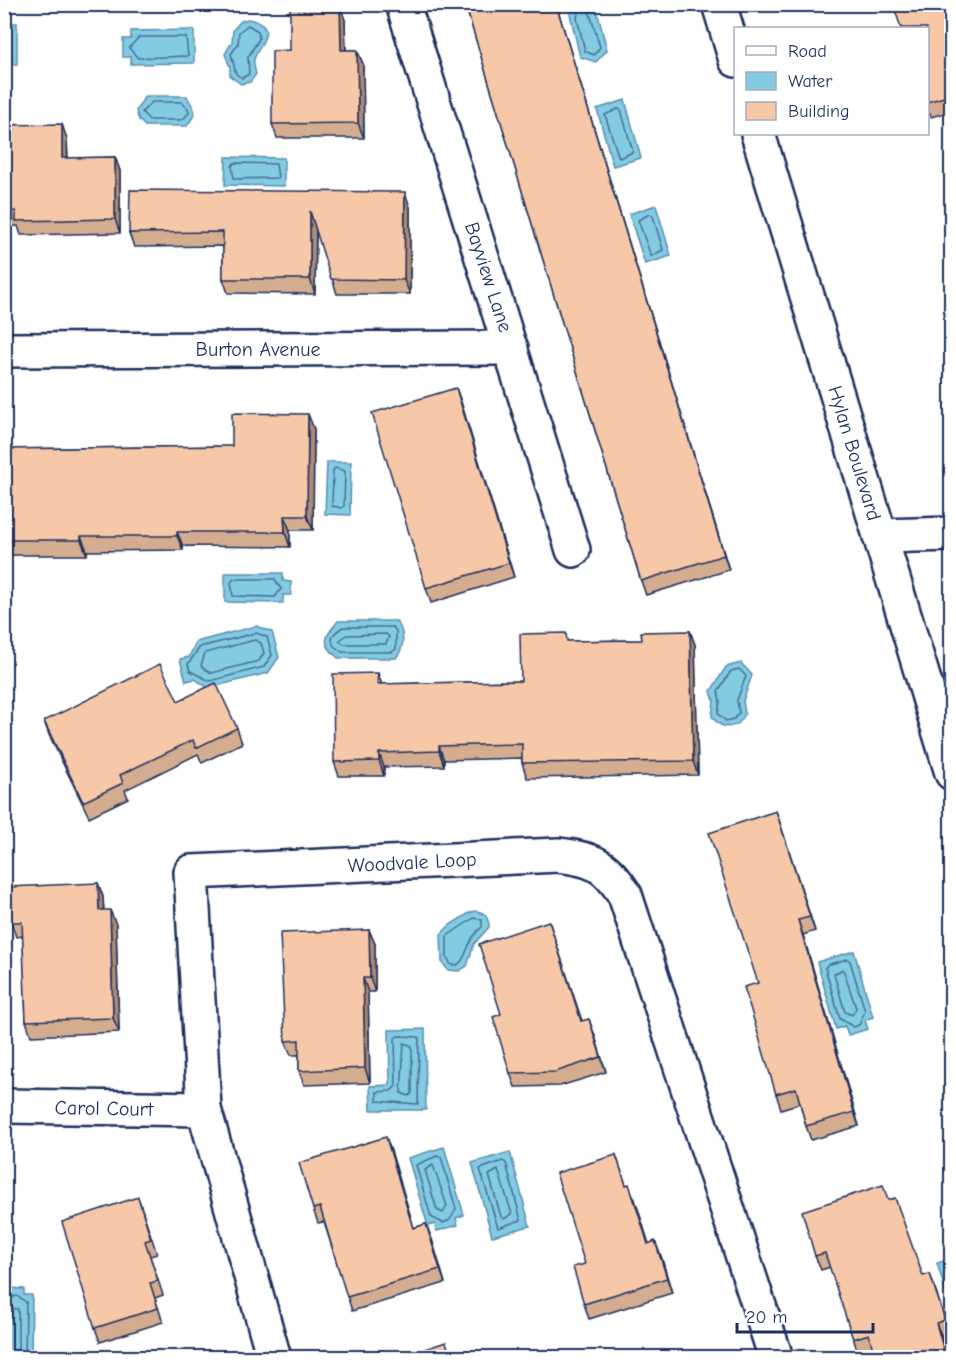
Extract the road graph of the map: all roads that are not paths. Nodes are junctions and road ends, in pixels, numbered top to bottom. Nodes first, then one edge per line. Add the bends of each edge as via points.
1 (403, 4) edge
2 (719, 4) edge
3 (734, 56) edge
4 (758, 135) edge
5 (511, 348) junction
6 (4, 350) edge
7 (951, 534) edge
8 (879, 536) junction
9 (573, 550) dead end
10 (951, 773) edge
11 (4, 1106) edge
12 (204, 1109) junction
13 (274, 1358) edge
14 (776, 1358) edge

1 - 5 street, Bayview Lane
2 - 3 street
4 - 8 street, Hylan Boulevard
5 - 6 street, Burton Avenue
5 - 9 street, Bayview Lane
7 - 8 street
8 - 10 street, Hylan Boulevard
11 - 12 street, Carol Court
12 - 13 street, Woodvale Loop
12 - 14 street, Woodvale Loop via 191,872 558,855 602,865 625,895

